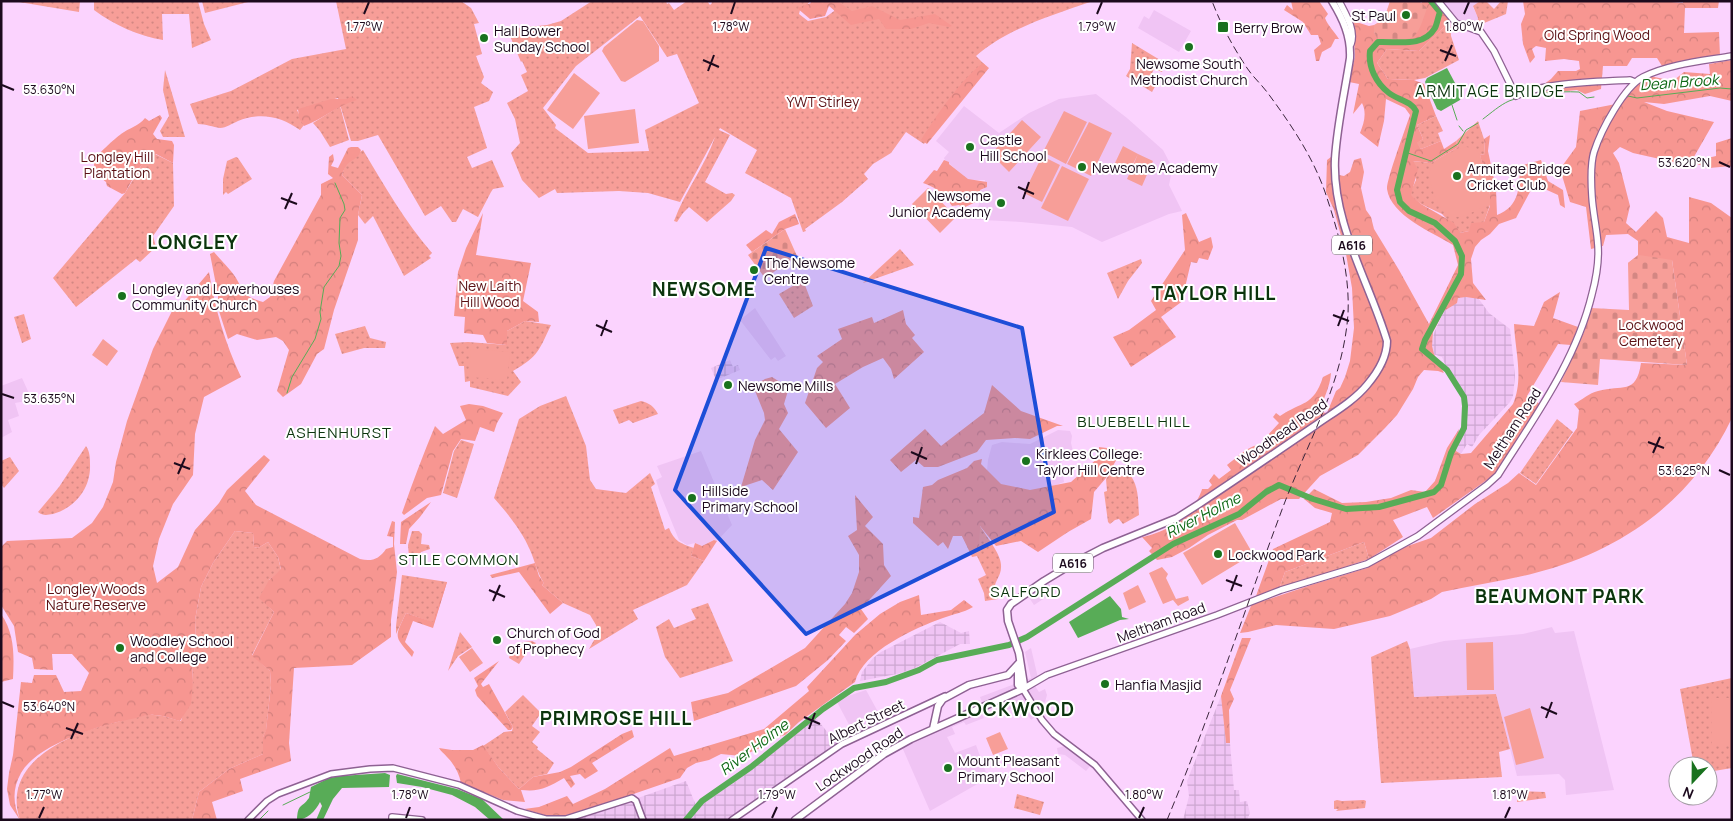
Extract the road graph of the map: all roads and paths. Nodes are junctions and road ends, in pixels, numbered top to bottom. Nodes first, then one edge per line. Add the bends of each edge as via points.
1 (1332, 1) edge
2 (1339, 1) edge
3 (1438, 1) edge
4 (1350, 44) junction
5 (1732, 56) edge
6 (1635, 82) junction
7 (1020, 660) junction
8 (1023, 689) junction
9 (944, 697) junction
10 (932, 729) junction
11 (392, 818) edge
12 (248, 820) edge
13 (422, 820) edge
14 (643, 820) edge
15 (732, 820) edge
16 (795, 820) edge
17 (1142, 820) edge

1 - 4 main road, A616 via 1343,20
2 - 4 main road via 1350,24 1353,38
3 - 6 main road via 1456,23 1481,32 1516,96 1575,83
4 - 7 main road, Woodhead Road / A616 via 1335,159 1338,200 1387,341 1379,369 1366,386 1336,411 1199,504 1159,526 1089,554 1011,604 1007,610 1008,621
5 - 6 main road, Meltham Road via 1658,71
6 - 8 main road, Meltham Road via 1618,104 1594,152 1592,197 1598,258 1592,294 1577,340 1547,399 1498,475 1418,536 1367,564 1281,590 1047,675
7 - 8 main road, A616
7 - 9 main road, Albert Street via 1008,675
8 - 10 main road, Lockwood Road
8 - 17 street via 1054,734 1095,765
9 - 10 main road
9 - 15 street, Albert Street via 842,744
10 - 16 main road, Lockwood Road via 884,754
11 - 13 main road
12 - 14 street via 278,794 331,774 393,768 459,784 502,805 546,819 561,819 632,798 636,800

